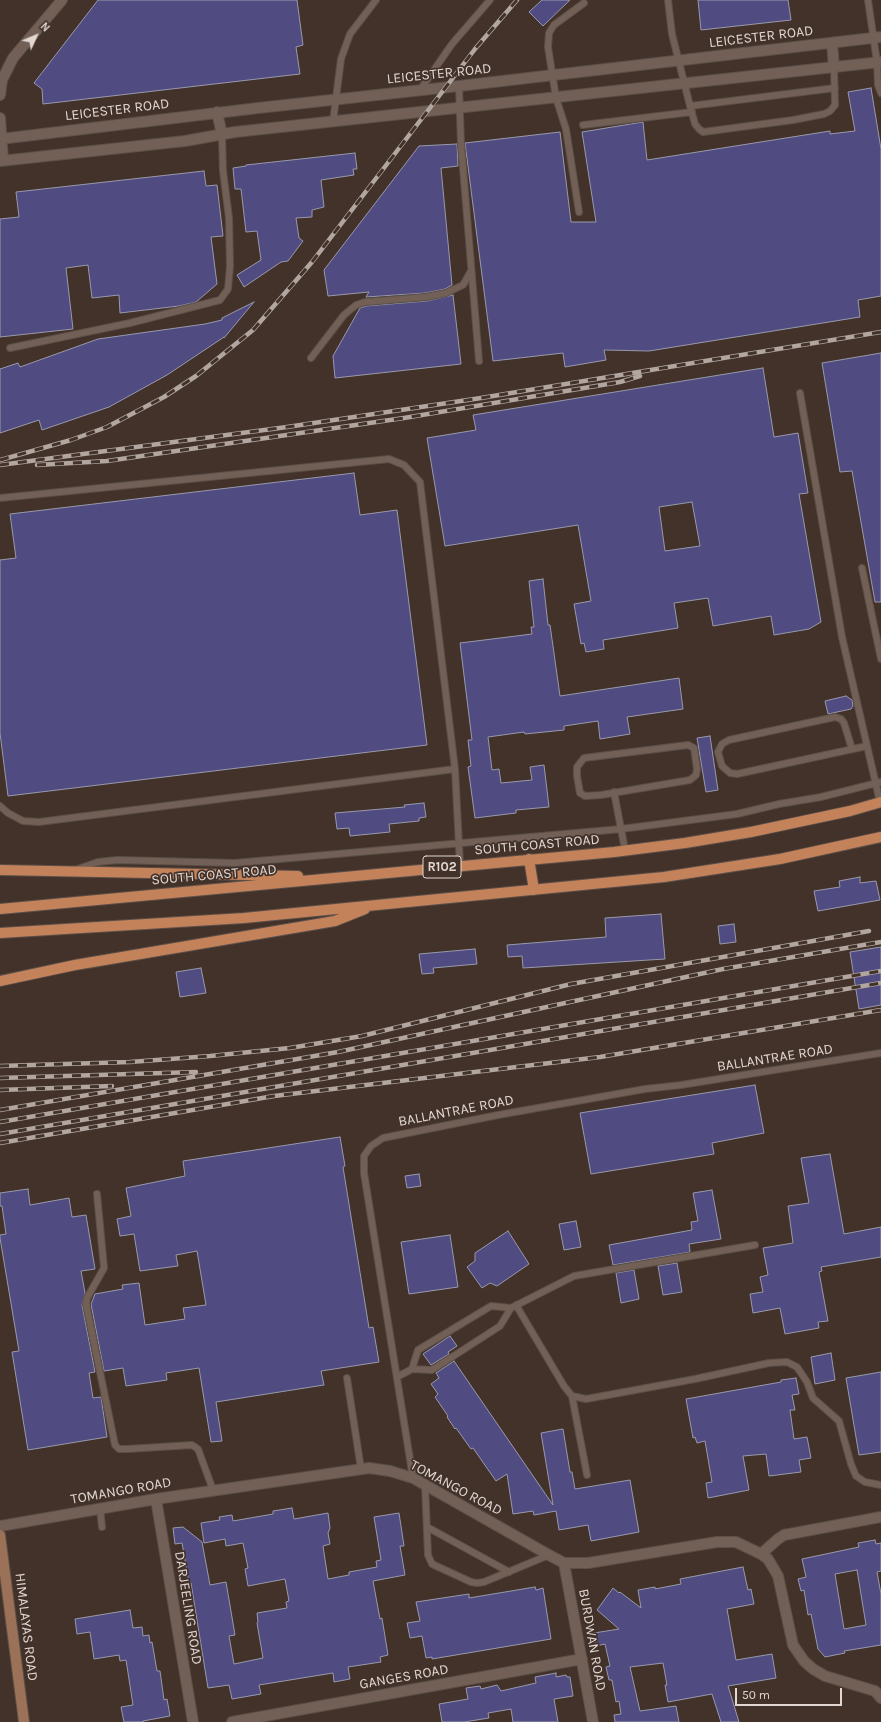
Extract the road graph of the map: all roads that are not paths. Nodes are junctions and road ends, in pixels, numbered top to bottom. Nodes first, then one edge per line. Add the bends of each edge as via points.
1 (62, 0) edge
2 (376, 0) edge
3 (490, 0) edge
4 (668, 0) edge
5 (868, 0) edge
6 (584, 3) dead end
7 (877, 37) edge
8 (832, 43) junction
9 (679, 60) junction
10 (879, 62) edge
11 (834, 67) junction
12 (552, 75) junction
13 (685, 84) junction
14 (460, 86) junction
15 (835, 88) junction
16 (420, 90) junction
17 (881, 93) edge
18 (0, 95) edge
19 (556, 98) junction
20 (336, 99) junction
21 (460, 108) junction
22 (691, 109) junction
23 (218, 112) junction
24 (0, 118) edge
25 (333, 122) junction
26 (583, 125) dead end
27 (222, 135) junction
28 (1, 139) edge
29 (2, 161) edge
30 (579, 212) dead end
31 (472, 269) junction
32 (10, 348) dead end
33 (311, 358) dead end
34 (479, 361) dead end
35 (800, 393) dead end
36 (0, 498) edge
37 (862, 568) dead end
38 (881, 659) edge
39 (867, 746) junction
40 (852, 749) junction
41 (455, 769) junction
42 (878, 783) edge
43 (614, 792) junction
44 (880, 802) edge
45 (0, 806) edge
46 (621, 829) junction
47 (881, 837) edge
48 (458, 844) junction
49 (625, 850) junction
50 (529, 860) junction
51 (460, 866) junction
52 (0, 870) edge
53 (72, 872) junction
54 (340, 877) junction
55 (534, 890) junction
56 (372, 906) junction
57 (0, 909) edge
58 (0, 933) edge
59 (0, 981) edge
60 (881, 1053) edge
61 (97, 1194) dead end
62 (755, 1245) dead end
63 (513, 1307) junction
64 (412, 1369) junction
65 (397, 1377) junction
66 (347, 1378) dead end
67 (572, 1396) junction
68 (361, 1469) junction
69 (587, 1475) dead end
70 (413, 1478) junction
71 (425, 1485) junction
72 (881, 1485) edge
73 (213, 1490) junction
74 (156, 1499) junction
75 (100, 1508) junction
76 (881, 1517) edge
77 (0, 1526) edge
78 (102, 1527) dead end
79 (427, 1527) junction
80 (0, 1535) edge
81 (762, 1554) junction
82 (549, 1555) junction
83 (564, 1563) junction
84 (509, 1572) junction
85 (582, 1659) junction
86 (879, 1692) edge
87 (24, 1722) edge
88 (193, 1722) edge
89 (232, 1722) edge
90 (593, 1722) edge

1 - 18 street via 13,58 2,80
2 - 20 lane via 350,34 342,59
3 - 16 lane via 449,48
4 - 9 lane via 672,34
5 - 7 lane
6 - 12 lane via 554,25 549,33
7 - 8 street, LEICESTER ROAD
7 - 10 lane
8 - 9 street, LEICESTER ROAD
8 - 11 street
9 - 12 street, LEICESTER ROAD
9 - 13 lane
10 - 11 street
10 - 17 lane via 878,85
11 - 13 street
11 - 15 lane
12 - 14 street, LEICESTER ROAD
12 - 19 lane
13 - 19 street
13 - 22 lane
14 - 16 street, LEICESTER ROAD
14 - 21 lane
15 - 22 lane
15 - 22 lane via 835,105 824,114 709,132 699,129
16 - 20 street, LEICESTER ROAD
19 - 21 street
19 - 30 lane via 566,129
20 - 23 street, LEICESTER ROAD
20 - 25 lane
21 - 25 street
21 - 31 lane
22 - 26 lane
23 - 27 street
23 - 28 street, LEICESTER ROAD
24 - 28 street
25 - 27 street
27 - 29 street
27 - 32 lane via 230,266 228,289 220,300 130,323
28 - 29 street
31 - 33 lane via 463,285 446,293 356,305 344,315
31 - 34 lane
35 - 39 lane via 842,637
36 - 41 lane via 389,459 404,465 420,482
37 - 38 lane
39 - 40 lane
39 - 42 lane
40 - 40 lane via 737,774 730,773 722,766 718,752 722,744 729,740 835,717 844,722
41 - 45 lane via 39,822 23,821
41 - 48 lane
42 - 44 lane
42 - 46 lane via 737,814
43 - 43 lane via 601,796 582,794 577,776 580,762 588,757 671,746 688,744 694,748 697,769 696,775 690,780
43 - 46 lane
44 - 49 main road, SOUTH COAST ROAD / R102 via 751,832
46 - 48 lane
46 - 49 lane
47 - 55 main road, R102 via 736,867
48 - 51 lane
48 - 53 lane via 235,863 117,860 98,862
49 - 50 main road, SOUTH COAST ROAD / R102
50 - 51 main road, SOUTH COAST ROAD / R102
50 - 55 main road
51 - 54 main road, SOUTH COAST ROAD / R102
52 - 53 main road
53 - 54 main road
54 - 57 main road, SOUTH COAST ROAD / R102
55 - 56 main road, R102
56 - 58 main road, R102 via 175,923
56 - 59 main road via 335,921 75,965
60 - 65 lane, BALLANTRAE ROAD via 689,1084 645,1088 498,1115 377,1141 366,1152 363,1165
61 - 73 lane via 104,1268 86,1304 115,1445 119,1449 127,1449 192,1445 198,1449
62 - 63 lane via 574,1276
63 - 64 lane via 500,1326 432,1370
63 - 64 lane via 491,1306 418,1350
63 - 67 lane
64 - 65 lane
65 - 70 lane, BALLANTRAE ROAD
66 - 68 lane
67 - 69 lane
67 - 72 lane via 586,1399 769,1363 788,1362 802,1373 813,1398 839,1421 856,1476 865,1482
68 - 70 street, TOMANGO ROAD via 380,1469
68 - 73 street, TOMANGO ROAD
70 - 71 street, TOMANGO ROAD
71 - 79 lane
71 - 82 street, TOMANGO ROAD
73 - 74 street, TOMANGO ROAD
74 - 75 street, TOMANGO ROAD
74 - 88 street, DARJEELING ROAD
75 - 77 street, TOMANGO ROAD
75 - 78 lane
76 - 81 street via 784,1535
79 - 84 lane
79 - 84 lane via 428,1555 432,1564 477,1583
80 - 87 street, HIMALAYAS ROAD
81 - 83 street, TOMANGO ROAD via 736,1542 718,1542 588,1564
81 - 86 street via 778,1576 793,1645 804,1661 825,1676
82 - 83 street, TOMANGO ROAD
82 - 84 lane
83 - 85 street, BURDWAN ROAD
85 - 89 street, GANGES ROAD
85 - 90 street, BURDWAN ROAD

